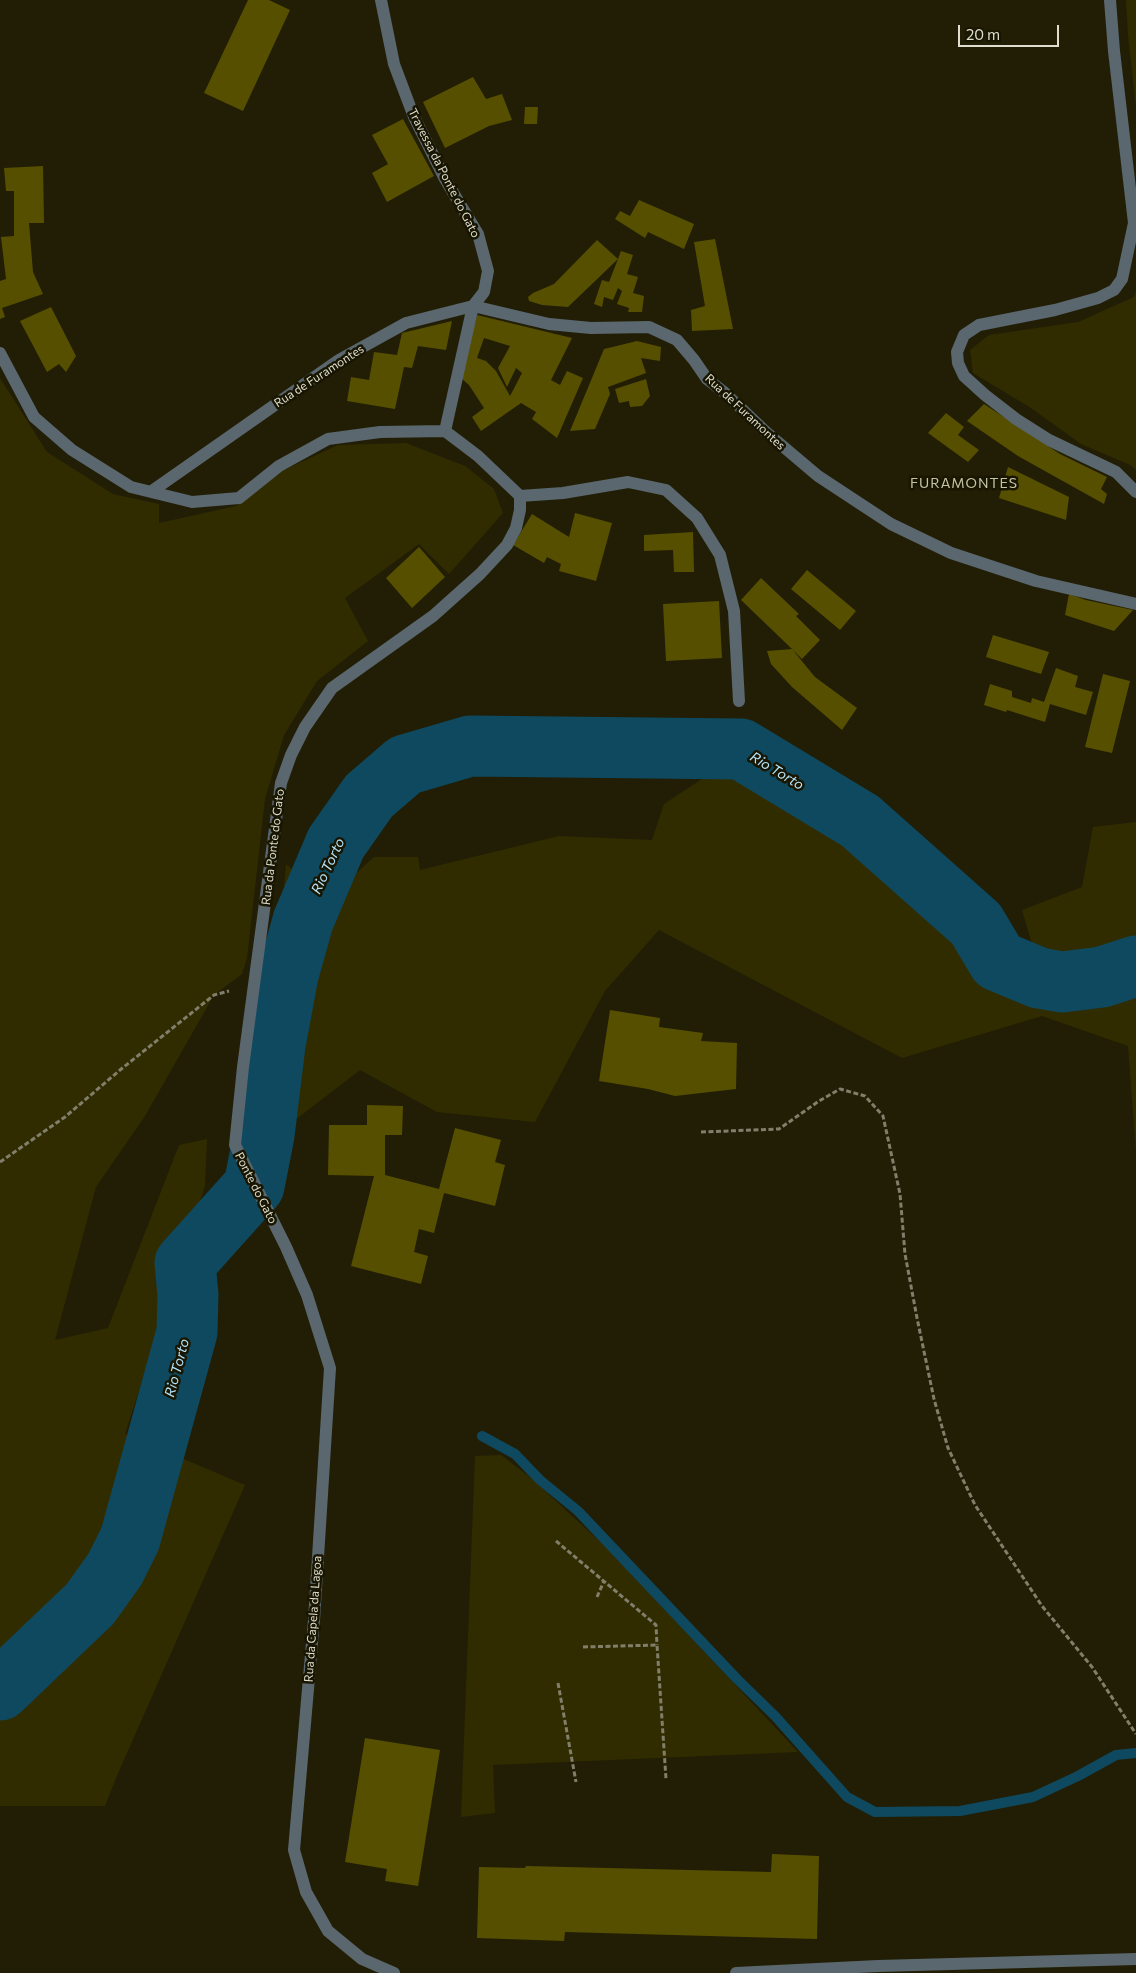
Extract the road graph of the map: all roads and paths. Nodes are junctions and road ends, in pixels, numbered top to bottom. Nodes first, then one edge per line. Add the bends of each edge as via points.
1 (381, 0) edge
2 (1110, 0) edge
3 (473, 306) junction
4 (0, 353) edge
5 (445, 431) junction
6 (152, 492) junction
7 (1136, 492) edge
8 (520, 496) junction
9 (1136, 604) edge
10 (739, 701) dead end
11 (255, 982) junction
12 (701, 1132) dead end
13 (235, 1146) joint
14 (0, 1162) edge
15 (278, 1230) joint
16 (556, 1541) dead end
17 (604, 1581) junction
18 (597, 1597) dead end
19 (657, 1645) junction
20 (583, 1648) dead end
21 (558, 1683) dead end
22 (1136, 1734) edge
23 (666, 1779) dead end
24 (576, 1782) dead end
25 (1136, 1959) edge
26 (394, 1973) edge
27 (736, 1973) edge

1 - 3 street, Travessa da Ponte do Gato via 394,64 414,117 445,179 478,234 488,271 484,292
2 - 7 street via 1134,223 1122,279 1114,290 1098,298 979,325 964,335 957,352 964,376 985,395 1049,440 1116,472
3 - 5 street, Travessa da Ponte do Gato
3 - 6 street, Rua de Furamontes via 406,323 339,360
3 - 9 street, Rua de Furamontes via 549,324 591,328 649,327 677,340 707,379 818,476 891,524 951,553 1028,579
4 - 6 street via 34,417 72,450 131,487
5 - 6 street via 380,432 328,439 279,466 239,498 192,502
5 - 8 street via 478,456
8 - 10 street via 563,493 628,482 666,490 697,518 720,555 734,611
8 - 11 street, Rua da Ponte do Gato via 516,528 507,545 433,616 332,688 305,726 281,783
11 - 13 street, Rua da Ponte do Gato
11 - 14 path via 214,995 65,1117
12 - 22 path via 779,1129 840,1089 865,1096 883,1116 900,1194 917,1318 948,1448 976,1505 1042,1606 1092,1666
13 - 15 street, Ponte do Gato
15 - 26 street, Rua da Capela da Lagoa via 306,1295 330,1368 314,1620 294,1850 306,1892 328,1931 362,1959
16 - 17 path
17 - 18 path
17 - 19 path via 656,1624
19 - 20 path
19 - 23 path
21 - 24 path
25 - 27 street

